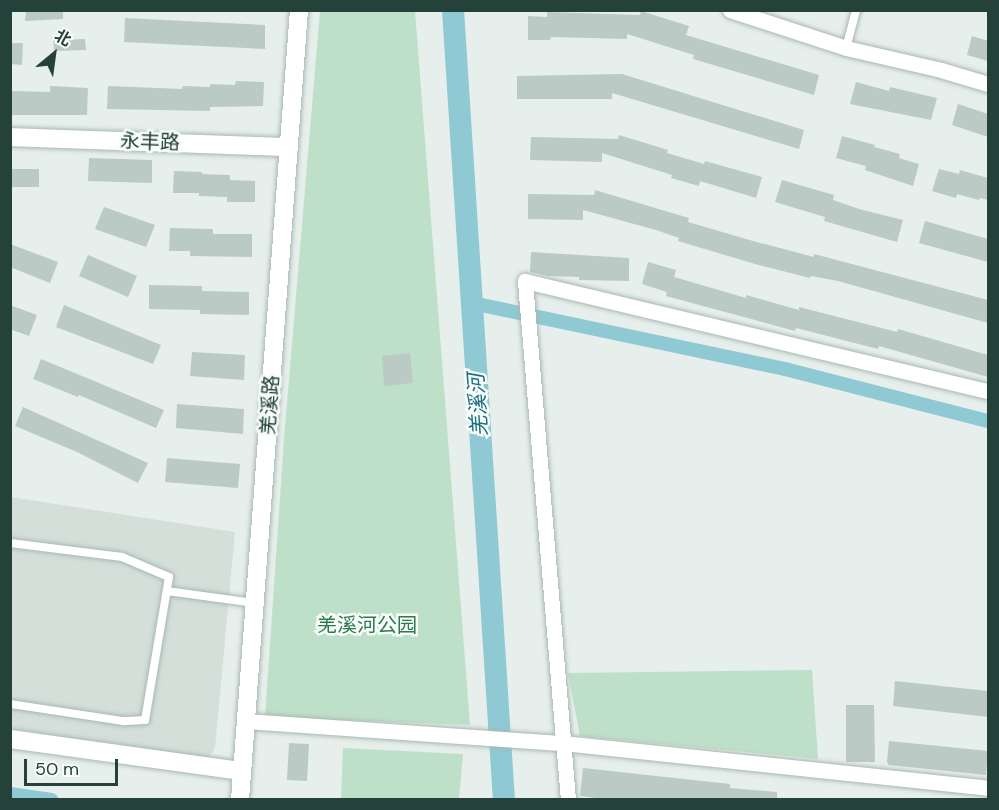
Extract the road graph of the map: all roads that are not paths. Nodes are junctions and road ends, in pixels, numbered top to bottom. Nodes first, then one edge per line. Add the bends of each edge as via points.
1 (299, 10) edge
2 (730, 10) edge
3 (856, 10) edge
4 (846, 48) junction
5 (988, 84) edge
6 (10, 137) edge
7 (289, 147) junction
8 (988, 391) edge
9 (10, 543) edge
10 (167, 591) junction
11 (255, 603) junction
12 (10, 704) edge
13 (246, 722) junction
14 (10, 740) edge
15 (562, 743) junction
16 (241, 785) edge
17 (988, 788) edge
18 (568, 800) edge

1 - 7 street, 羌溪路
2 - 4 street
3 - 4 lane
4 - 5 street
6 - 7 street, 永丰路
7 - 11 street, 羌溪路
8 - 15 street via 525,281
9 - 10 lane via 122,557 169,577
10 - 11 lane
10 - 12 lane via 145,720 123,722
11 - 13 street, 羌溪路
13 - 15 street
13 - 16 street, 羌溪路
14 - 16 street
15 - 17 street
15 - 18 street

